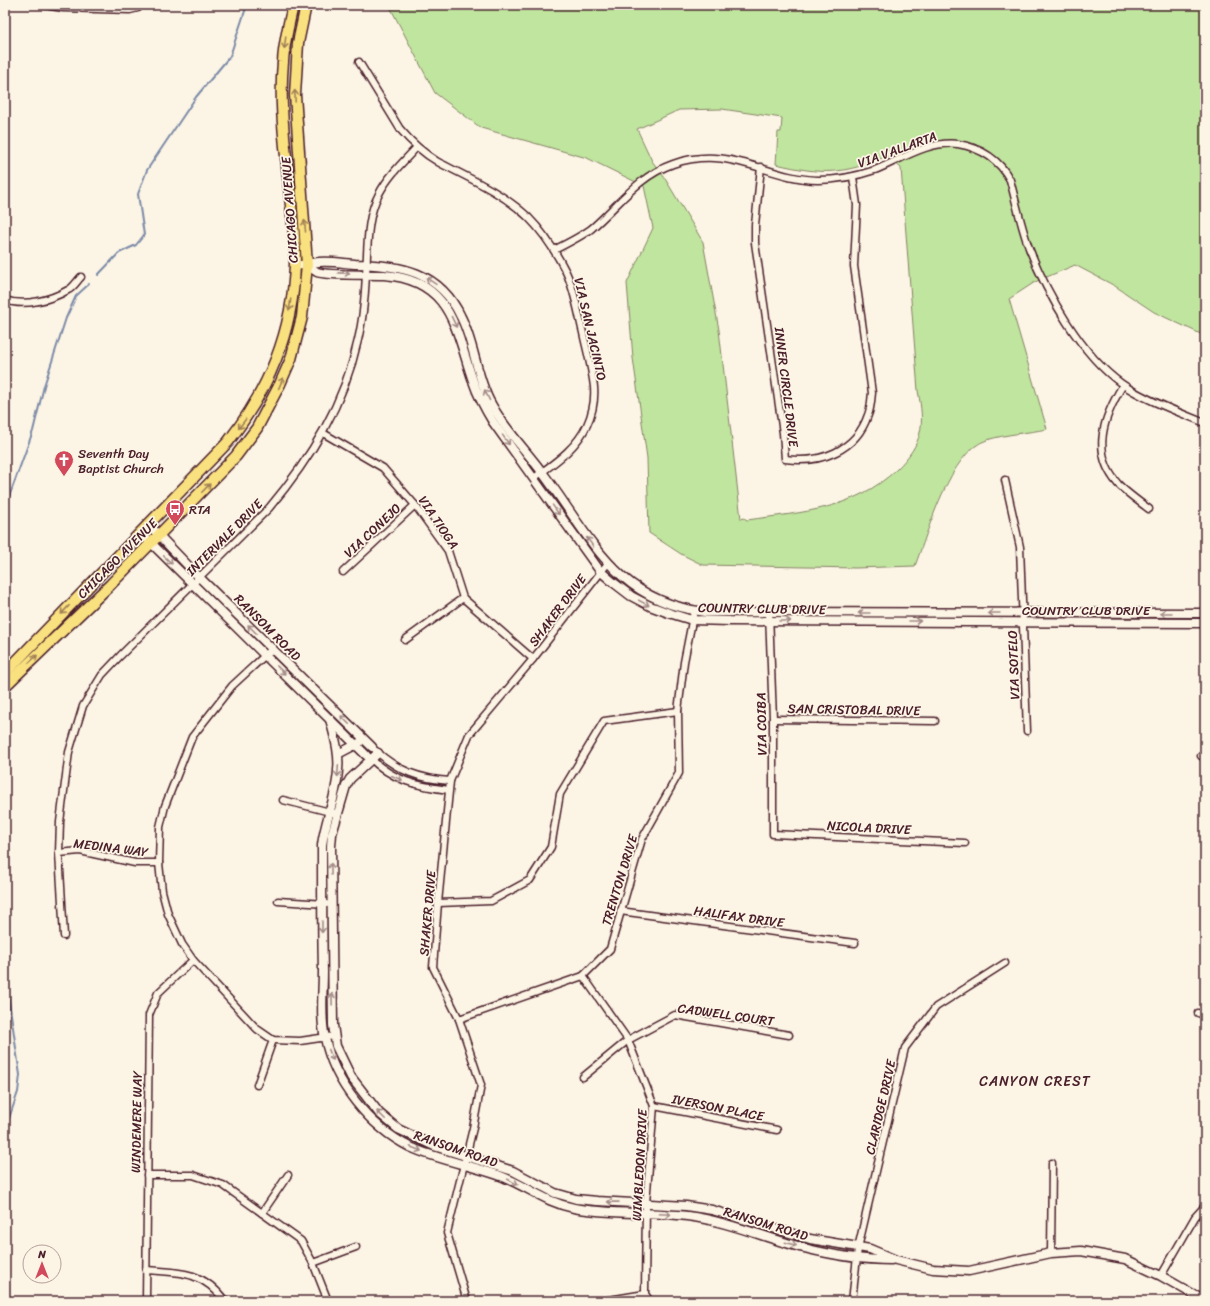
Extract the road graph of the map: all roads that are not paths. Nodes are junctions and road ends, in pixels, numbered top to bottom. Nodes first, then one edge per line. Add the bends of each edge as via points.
1 (44, 5) edge
2 (292, 5) edge
3 (306, 5) edge
4 (138, 6) edge
5 (359, 62) dead end
6 (417, 147) junction
7 (761, 167) junction
8 (853, 177) junction
9 (554, 250) junction
10 (367, 264) junction
11 (307, 265) junction
12 (295, 266) junction
13 (366, 274) junction
14 (81, 277) dead end
15 (5, 300) edge
16 (1123, 385) junction
17 (1205, 423) edge
18 (323, 433) junction
19 (542, 472) junction
20 (534, 478) junction
21 (1005, 480) dead end
22 (415, 505) junction
23 (1149, 509) dead end
24 (148, 524) junction
25 (140, 532) junction
26 (158, 535) junction
27 (151, 543) junction
28 (608, 563) junction
29 (600, 571) junction
30 (343, 572) dead end
31 (199, 577) junction
32 (193, 584) junction
33 (463, 598) junction
34 (694, 611) junction
35 (1205, 613) edge
36 (769, 617) junction
37 (1022, 617) junction
38 (692, 620) junction
39 (1205, 623) edge
40 (405, 640) dead end
41 (273, 648) junction
42 (266, 655) junction
43 (533, 659) junction
44 (5, 673) edge
45 (5, 686) edge
46 (678, 711) junction
47 (330, 718) junction
48 (773, 719) junction
49 (935, 721) dead end
50 (1026, 731) dead end
51 (366, 741) junction
52 (356, 745) junction
53 (375, 750) junction
54 (338, 754) junction
55 (369, 758) junction
56 (450, 781) junction
57 (449, 790) junction
58 (283, 800) dead end
59 (334, 813) junction
60 (773, 834) joint
61 (965, 843) dead end
62 (59, 853) junction
63 (159, 863) junction
64 (278, 901) dead end
65 (323, 903) junction
66 (438, 903) junction
67 (332, 904) junction
68 (620, 911) junction
69 (64, 936) dead end
70 (856, 943) dead end
71 (192, 960) junction
72 (1005, 962) dead end
73 (583, 976) junction
74 (1198, 1013) dead end
75 (1205, 1015) edge
76 (459, 1019) junction
77 (790, 1035) dead end
78 (334, 1036) junction
79 (324, 1037) junction
80 (273, 1040) junction
81 (628, 1040) junction
82 (583, 1077) dead end
83 (257, 1085) dead end
84 (654, 1106) junction
85 (777, 1130) dead end
86 (465, 1159) junction
87 (1052, 1163) dead end
88 (147, 1175) junction
89 (288, 1175) dead end
90 (646, 1203) junction
91 (1205, 1206) edge
92 (262, 1213) junction
93 (646, 1214) junction
94 (356, 1247) dead end
95 (858, 1248) junction
96 (1051, 1253) junction
97 (857, 1257) junction
98 (896, 1260) junction
99 (313, 1264) junction
100 (146, 1270) junction
101 (1161, 1276) junction
102 (645, 1294) junction
103 (1205, 1300) edge
104 (146, 1301) edge
105 (225, 1301) edge
106 (328, 1301) edge
107 (467, 1301) edge
108 (603, 1301) edge
109 (650, 1301) edge
110 (852, 1301) edge

1 - 4 street via 130,10
2 -> 12 main road, CHICAGO AVENUE via 283,63 282,95
11 -> 3 main road, CHICAGO AVENUE via 295,96 298,43
5 - 6 street, VIA SAN JACINTO via 400,129
6 - 9 street, VIA SAN JACINTO via 438,162 508,200 528,218
6 - 10 street, INTERVALE DRIVE via 386,183 374,205 369,229
7 - 8 street, VIA VALLARTA via 818,180
7 - 8 street, INNER CIRCLE DRIVE via 755,244 785,459 800,461 824,457 843,449 858,434 869,414 872,393 854,266 856,205
7 - 9 street, VIA VALLARTA via 732,159 714,158 684,160 672,164 646,177 590,229
8 - 16 street, VIA VALLARTA via 932,146 957,144 986,153 1005,171 1010,180 1028,247 1045,284 1072,331 1101,367
9 - 19 street, VIA SAN JACINTO via 567,274 573,294 594,388 592,409 587,425 578,440 566,454
10 - 11 street, COUNTRY CLUB DRIVE via 319,262
10 - 13 street, INTERVALE DRIVE
19 -> 10 street, COUNTRY CLUB DRIVE via 520,446 484,391 468,334 451,299 430,280 412,270
11 - 12 street, COUNTRY CLUB DRIVE
11 -> 13 street, COUNTRY CLUB DRIVE via 321,273
26 -> 11 main road, CHICAGO AVENUE via 236,456 271,404 291,360 302,317
12 -> 24 main road, CHICAGO AVENUE via 290,312 281,347 248,417 228,442
13 - 18 street, INTERVALE DRIVE via 358,341 337,403
13 -> 20 street, COUNTRY CLUB DRIVE via 398,276 419,282 444,305 455,324 481,403
14 - 15 street via 69,290 45,299 15,304
16 - 17 street, VIA VALLARTA
16 - 23 street via 1105,420 1102,443 1104,454 1117,483
18 - 22 street, VIA TIOGA via 383,468
18 - 31 street, INTERVALE DRIVE via 291,482 269,508
19 - 20 street, VIA SAN JACINTO
28 -> 19 street, COUNTRY CLUB DRIVE via 590,543
20 -> 29 street, COUNTRY CLUB DRIVE
21 - 37 street, VIA SOTELO via 1020,548
22 - 30 street, VIA CONEJO
22 - 33 street, VIA TIOGA via 448,551
24 - 25 main road, CHICAGO AVENUE
24 - 26 street, RANSOM ROAD
25 - 27 street, RANSOM ROAD
25 -> 44 main road, CHICAGO AVENUE
26 - 27 main road, CHICAGO AVENUE
26 - 31 street, RANSOM ROAD
27 -> 32 street, RANSOM ROAD
45 -> 27 main road, CHICAGO AVENUE
28 - 29 street, SHAKER DRIVE
28 - 34 street, COUNTRY CLUB DRIVE via 638,590
29 -> 38 street, COUNTRY CLUB DRIVE via 631,596 650,606
29 - 43 street, SHAKER DRIVE
31 - 32 street, INTERVALE DRIVE
41 -> 31 street, RANSOM ROAD
32 - 42 street, RANSOM ROAD
32 - 62 street, INTERVALE DRIVE via 102,675 83,706 69,752 60,822
33 - 40 street
33 - 43 street
34 - 36 street, COUNTRY CLUB DRIVE
34 - 38 street, TRENTON DRIVE
35 -> 37 street, COUNTRY CLUB DRIVE
36 - 37 street, COUNTRY CLUB DRIVE
36 - 38 street, COUNTRY CLUB DRIVE
36 - 48 street, VIA COIBA
37 - 39 street, COUNTRY CLUB DRIVE
37 - 50 street, VIA SOTELO
38 - 46 street, TRENTON DRIVE
41 - 42 street
51 -> 41 street, RANSOM ROAD
42 -> 47 street, RANSOM ROAD
42 - 63 street via 232,686 192,737 165,806 160,827
43 - 56 street, SHAKER DRIVE via 469,734
46 - 66 street via 604,721 560,794 551,847 530,880 492,901
46 - 68 street, TRENTON DRIVE via 679,773 642,839
47 - 52 street, RANSOM ROAD
47 - 54 street, RANSOM ROAD
48 - 49 street, SAN CRISTOBAL DRIVE
48 - 60 street, VIA COIBA
51 - 52 street
51 - 53 street, RANSOM ROAD
52 - 54 street
52 - 55 street, RANSOM ROAD
53 - 55 street, RANSOM ROAD
53 - 56 street via 392,764 413,775
54 -> 59 street, RANSOM ROAD
55 -> 57 street via 388,774 411,784
55 - 59 street, RANSOM ROAD via 350,779
56 - 57 street, SHAKER DRIVE
57 - 66 street, SHAKER DRIVE
58 - 59 street
59 - 65 street, RANSOM ROAD via 324,832 322,845
67 -> 59 street, RANSOM ROAD via 331,846
60 - 61 street, NICOLA DRIVE
62 - 63 street, MEDINA WAY via 80,851 135,863
62 - 69 street, INTERVALE DRIVE
63 - 71 street via 168,914
64 - 65 street
65 - 67 street
65 -> 79 street, RANSOM ROAD
66 - 76 street, SHAKER DRIVE via 433,968
78 -> 67 street, RANSOM ROAD
68 - 70 street, HALIFAX DRIVE
68 - 73 street, TRENTON DRIVE via 610,948
71 - 80 street via 248,1020
71 - 88 street, WINDEMERE WAY via 158,993 149,1015
72 - 95 street, CLARIDGE DRIVE via 936,1007 905,1048
73 - 76 street, TRENTON DRIVE
73 - 81 street, WIMBLEDON DRIVE
74 - 75 street
76 - 86 street, SHAKER DRIVE via 481,1084
77 - 81 street, CADWELL COURT via 675,1015
78 - 79 street
86 -> 78 street, RANSOM ROAD via 415,1138 385,1118 351,1077 342,1061
79 - 80 street via 300,1041
79 -> 86 street, RANSOM ROAD via 343,1081 378,1125 411,1147
80 - 83 street
81 - 82 street, CADWELL COURT
81 - 84 street, WIMBLEDON DRIVE
84 - 85 street, IVERSON PLACE
84 - 90 street, WIMBLEDON DRIVE
90 -> 86 street, RANSOM ROAD via 576,1199 543,1188 513,1171
86 -> 93 street, RANSOM ROAD via 552,1202 575,1208
86 - 107 street, SHAKER DRIVE via 447,1233
87 - 96 street
88 - 92 street via 194,1175 207,1178 223,1185
88 - 100 street, WINDEMERE WAY
89 - 92 street
90 - 93 street, WIMBLEDON DRIVE
90 - 95 street, RANSOM ROAD via 712,1210 810,1239
91 - 101 street via 1195,1217
92 - 99 street via 301,1242
93 -> 97 street, RANSOM ROAD via 710,1219 804,1248
93 - 102 street, WIMBLEDON DRIVE
94 - 99 street
95 - 97 street, CLARIDGE DRIVE
95 - 98 street, RANSOM ROAD via 870,1249
96 - 98 street, RANSOM ROAD via 970,1271 933,1269
96 - 101 street, RANSOM ROAD via 1081,1251 1126,1259
97 - 98 street, RANSOM ROAD via 868,1260
97 - 110 street, CLARIDGE DRIVE
99 - 106 street
100 - 104 street, WINDEMERE WAY
100 - 105 street via 184,1272 205,1281
101 - 103 street, RANSOM ROAD
102 - 108 street
102 - 109 street

